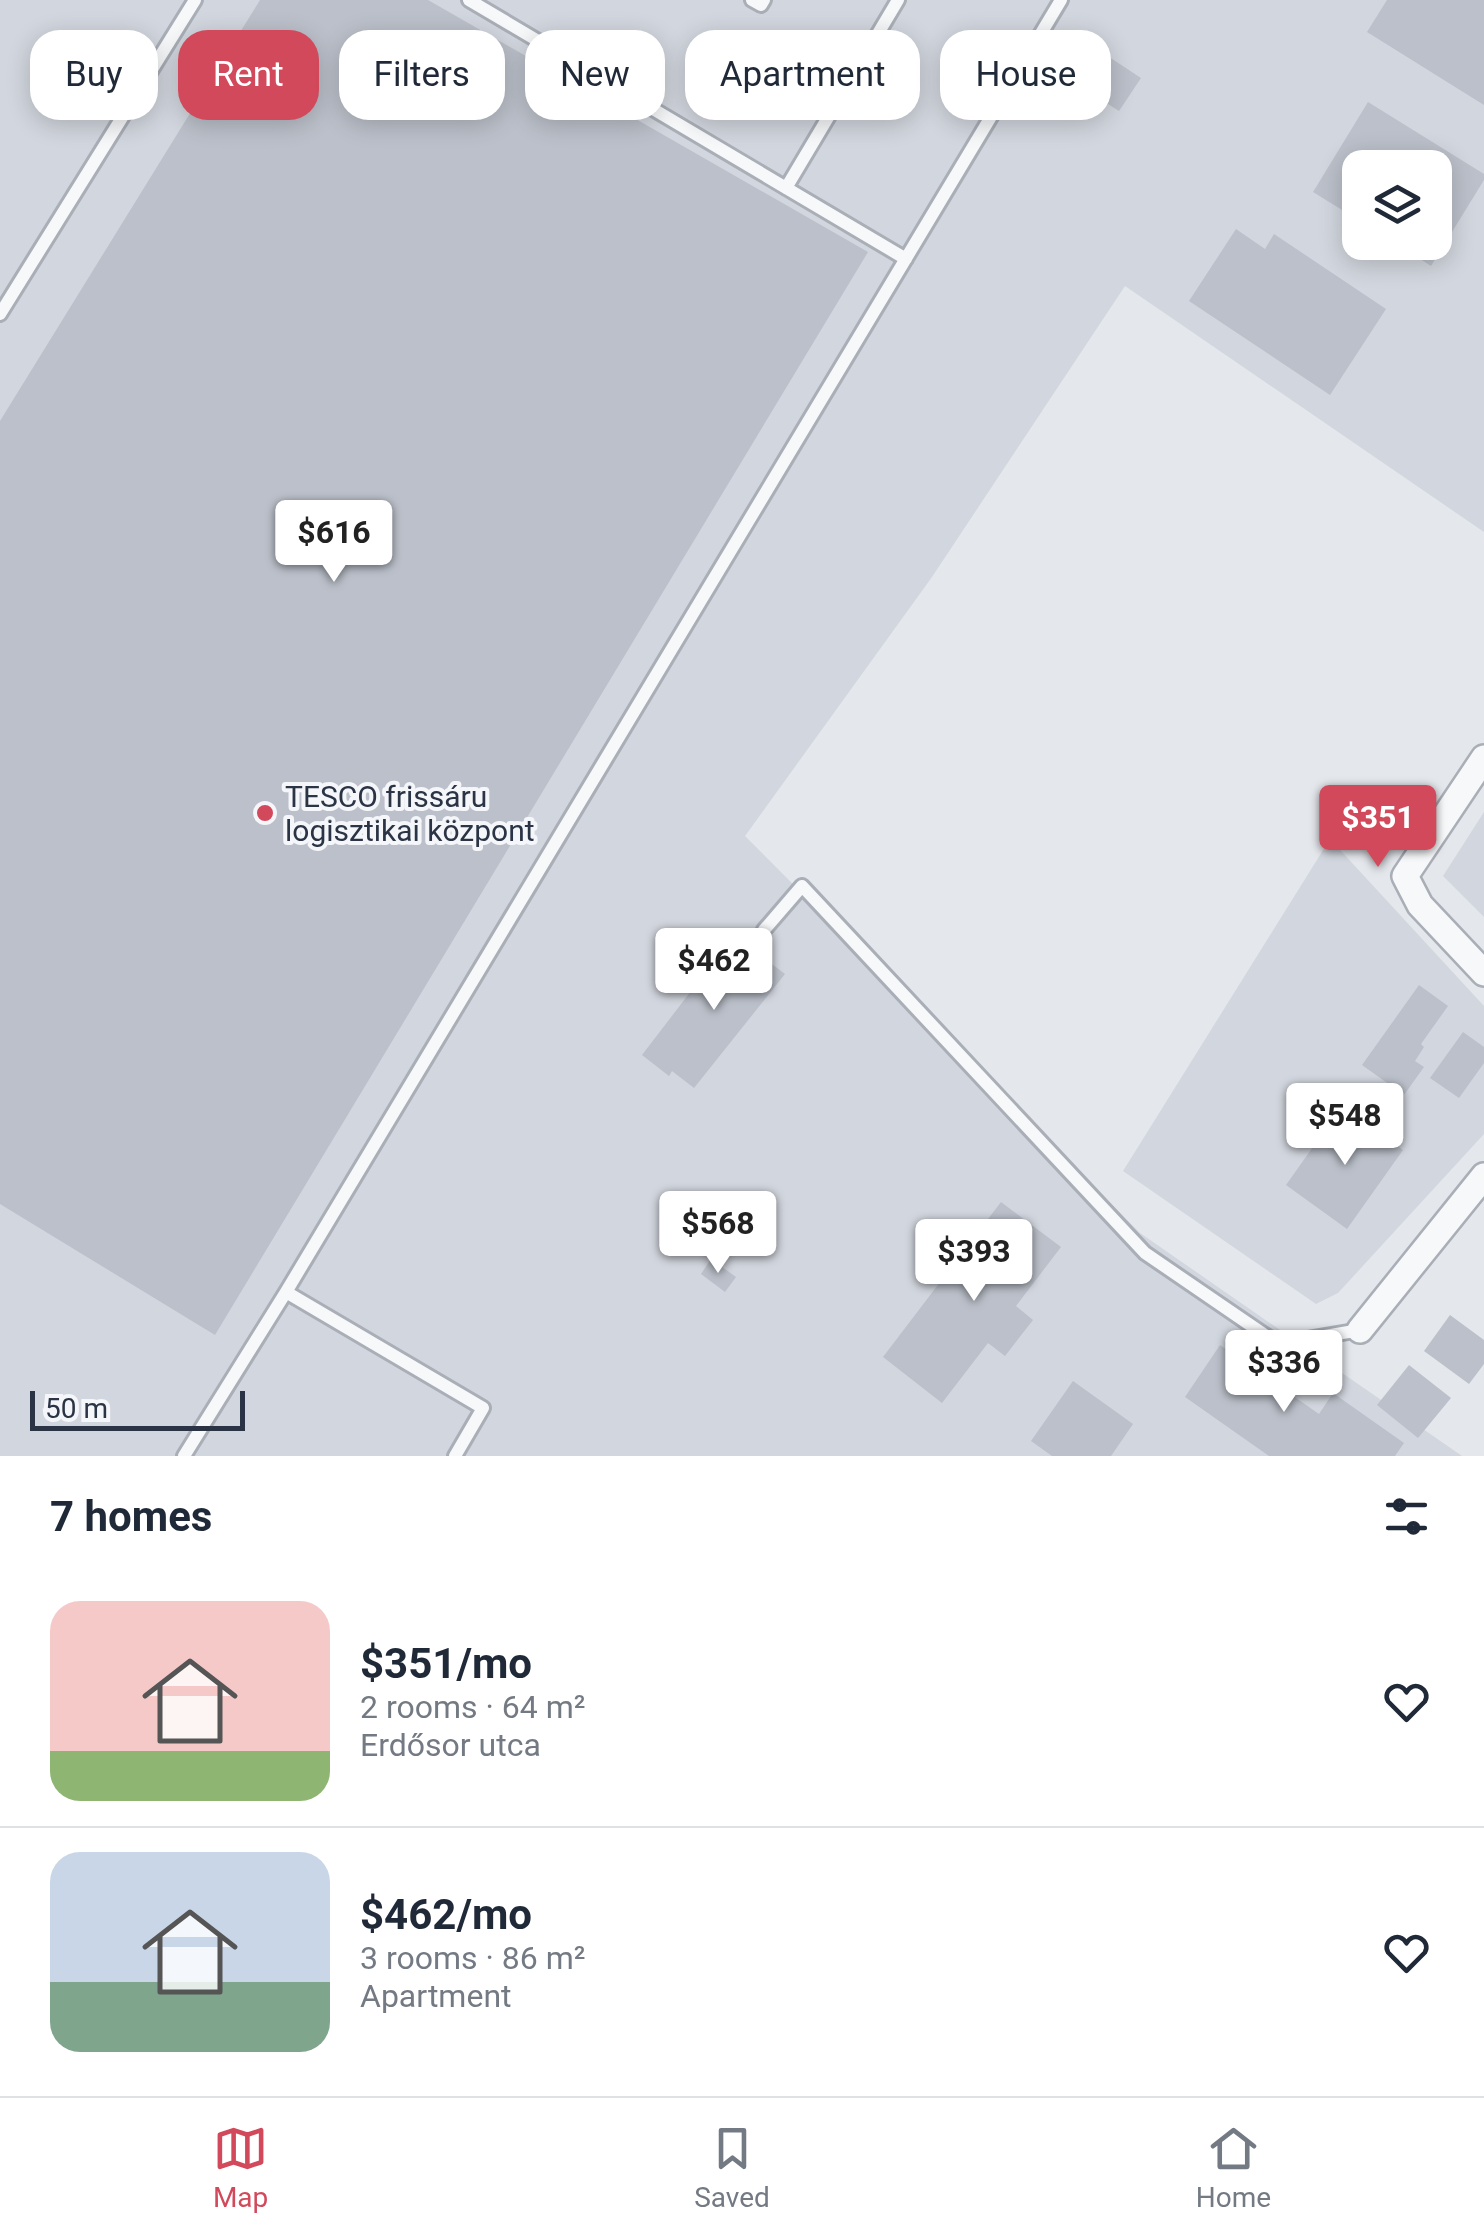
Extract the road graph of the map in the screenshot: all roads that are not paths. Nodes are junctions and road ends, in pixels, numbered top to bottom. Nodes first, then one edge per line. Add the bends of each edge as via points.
1 (194, 0) edge
2 (468, 0) edge
3 (752, 0) edge
4 (764, 0) edge
5 (898, 0) edge
6 (1061, 0) edge
7 (786, 188) junction
8 (906, 259) junction
9 (0, 314) edge
10 (1484, 758) edge
11 (764, 930) dead end
12 (1484, 974) edge
13 (1484, 1176) edge
14 (286, 1292) junction
15 (1360, 1330) joint
16 (184, 1456) edge
17 (454, 1456) edge

1 - 9 lane
2 - 7 lane
3 - 4 lane via 761,6
5 - 7 lane
6 - 8 lane
7 - 8 lane
8 - 14 lane
10 - 12 street via 1405,876 1420,905
11 - 15 lane via 802,886 1145,1253 1278,1344
13 - 15 street
14 - 16 lane
14 - 17 lane via 483,1408

